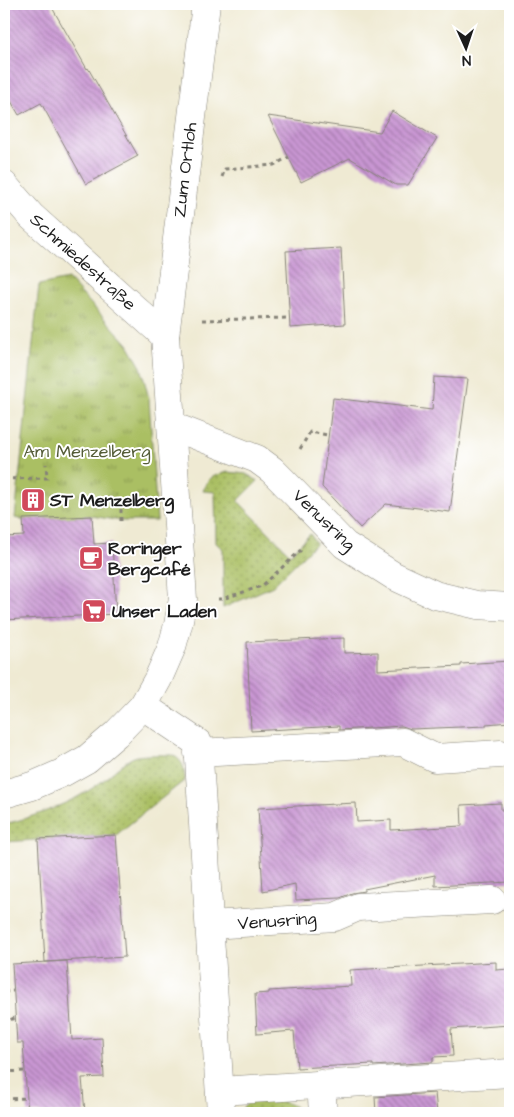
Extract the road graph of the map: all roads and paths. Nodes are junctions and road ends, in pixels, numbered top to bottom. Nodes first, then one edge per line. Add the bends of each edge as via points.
1 (206, 4) edge
2 (289, 157) dead end
3 (220, 182) dead end
4 (4, 185) edge
5 (290, 318) dead end
6 (166, 328) junction
7 (172, 426) junction
8 (46, 464) dead end
9 (4, 479) edge
10 (121, 510) dead end
11 (121, 521) dead end
12 (327, 526) junction
13 (183, 599) junction
14 (510, 607) edge
15 (143, 706) junction
16 (198, 753) junction
17 (501, 754) dead end
18 (4, 794) edge
19 (492, 900) dead end
20 (210, 925) junction
21 (13, 991) dead end
22 (4, 992) edge
23 (15, 1018) dead end
24 (4, 1024) edge
25 (25, 1071) dead end
26 (4, 1072) edge
27 (510, 1073) edge
28 (321, 1084) junction
29 (27, 1098) dead end
30 (4, 1099) edge
31 (221, 1102) edge
32 (323, 1113) edge

1 - 6 street, Zum Ortloh
2 - 3 path via 274,165 225,169
4 - 6 street, Schmiedestraße via 31,216
5 - 6 path
6 - 7 street
7 - 12 street, Venusring via 257,460 277,475
7 - 13 street
8 - 9 path via 47,478
10 - 11 path
12 - 13 path via 262,586 222,599
12 - 14 street, Venusring via 345,545 394,576 434,594 477,605
13 - 15 street via 172,646
15 - 16 street via 198,743
15 - 18 street via 87,759 62,774
16 - 17 street via 403,742 435,758
16 - 20 street
19 - 20 street, Venusring via 358,907 335,917
20 - 31 street
21 - 22 path
23 - 24 path
25 - 26 path
27 - 28 street
28 - 31 street
28 - 32 street
29 - 30 path

